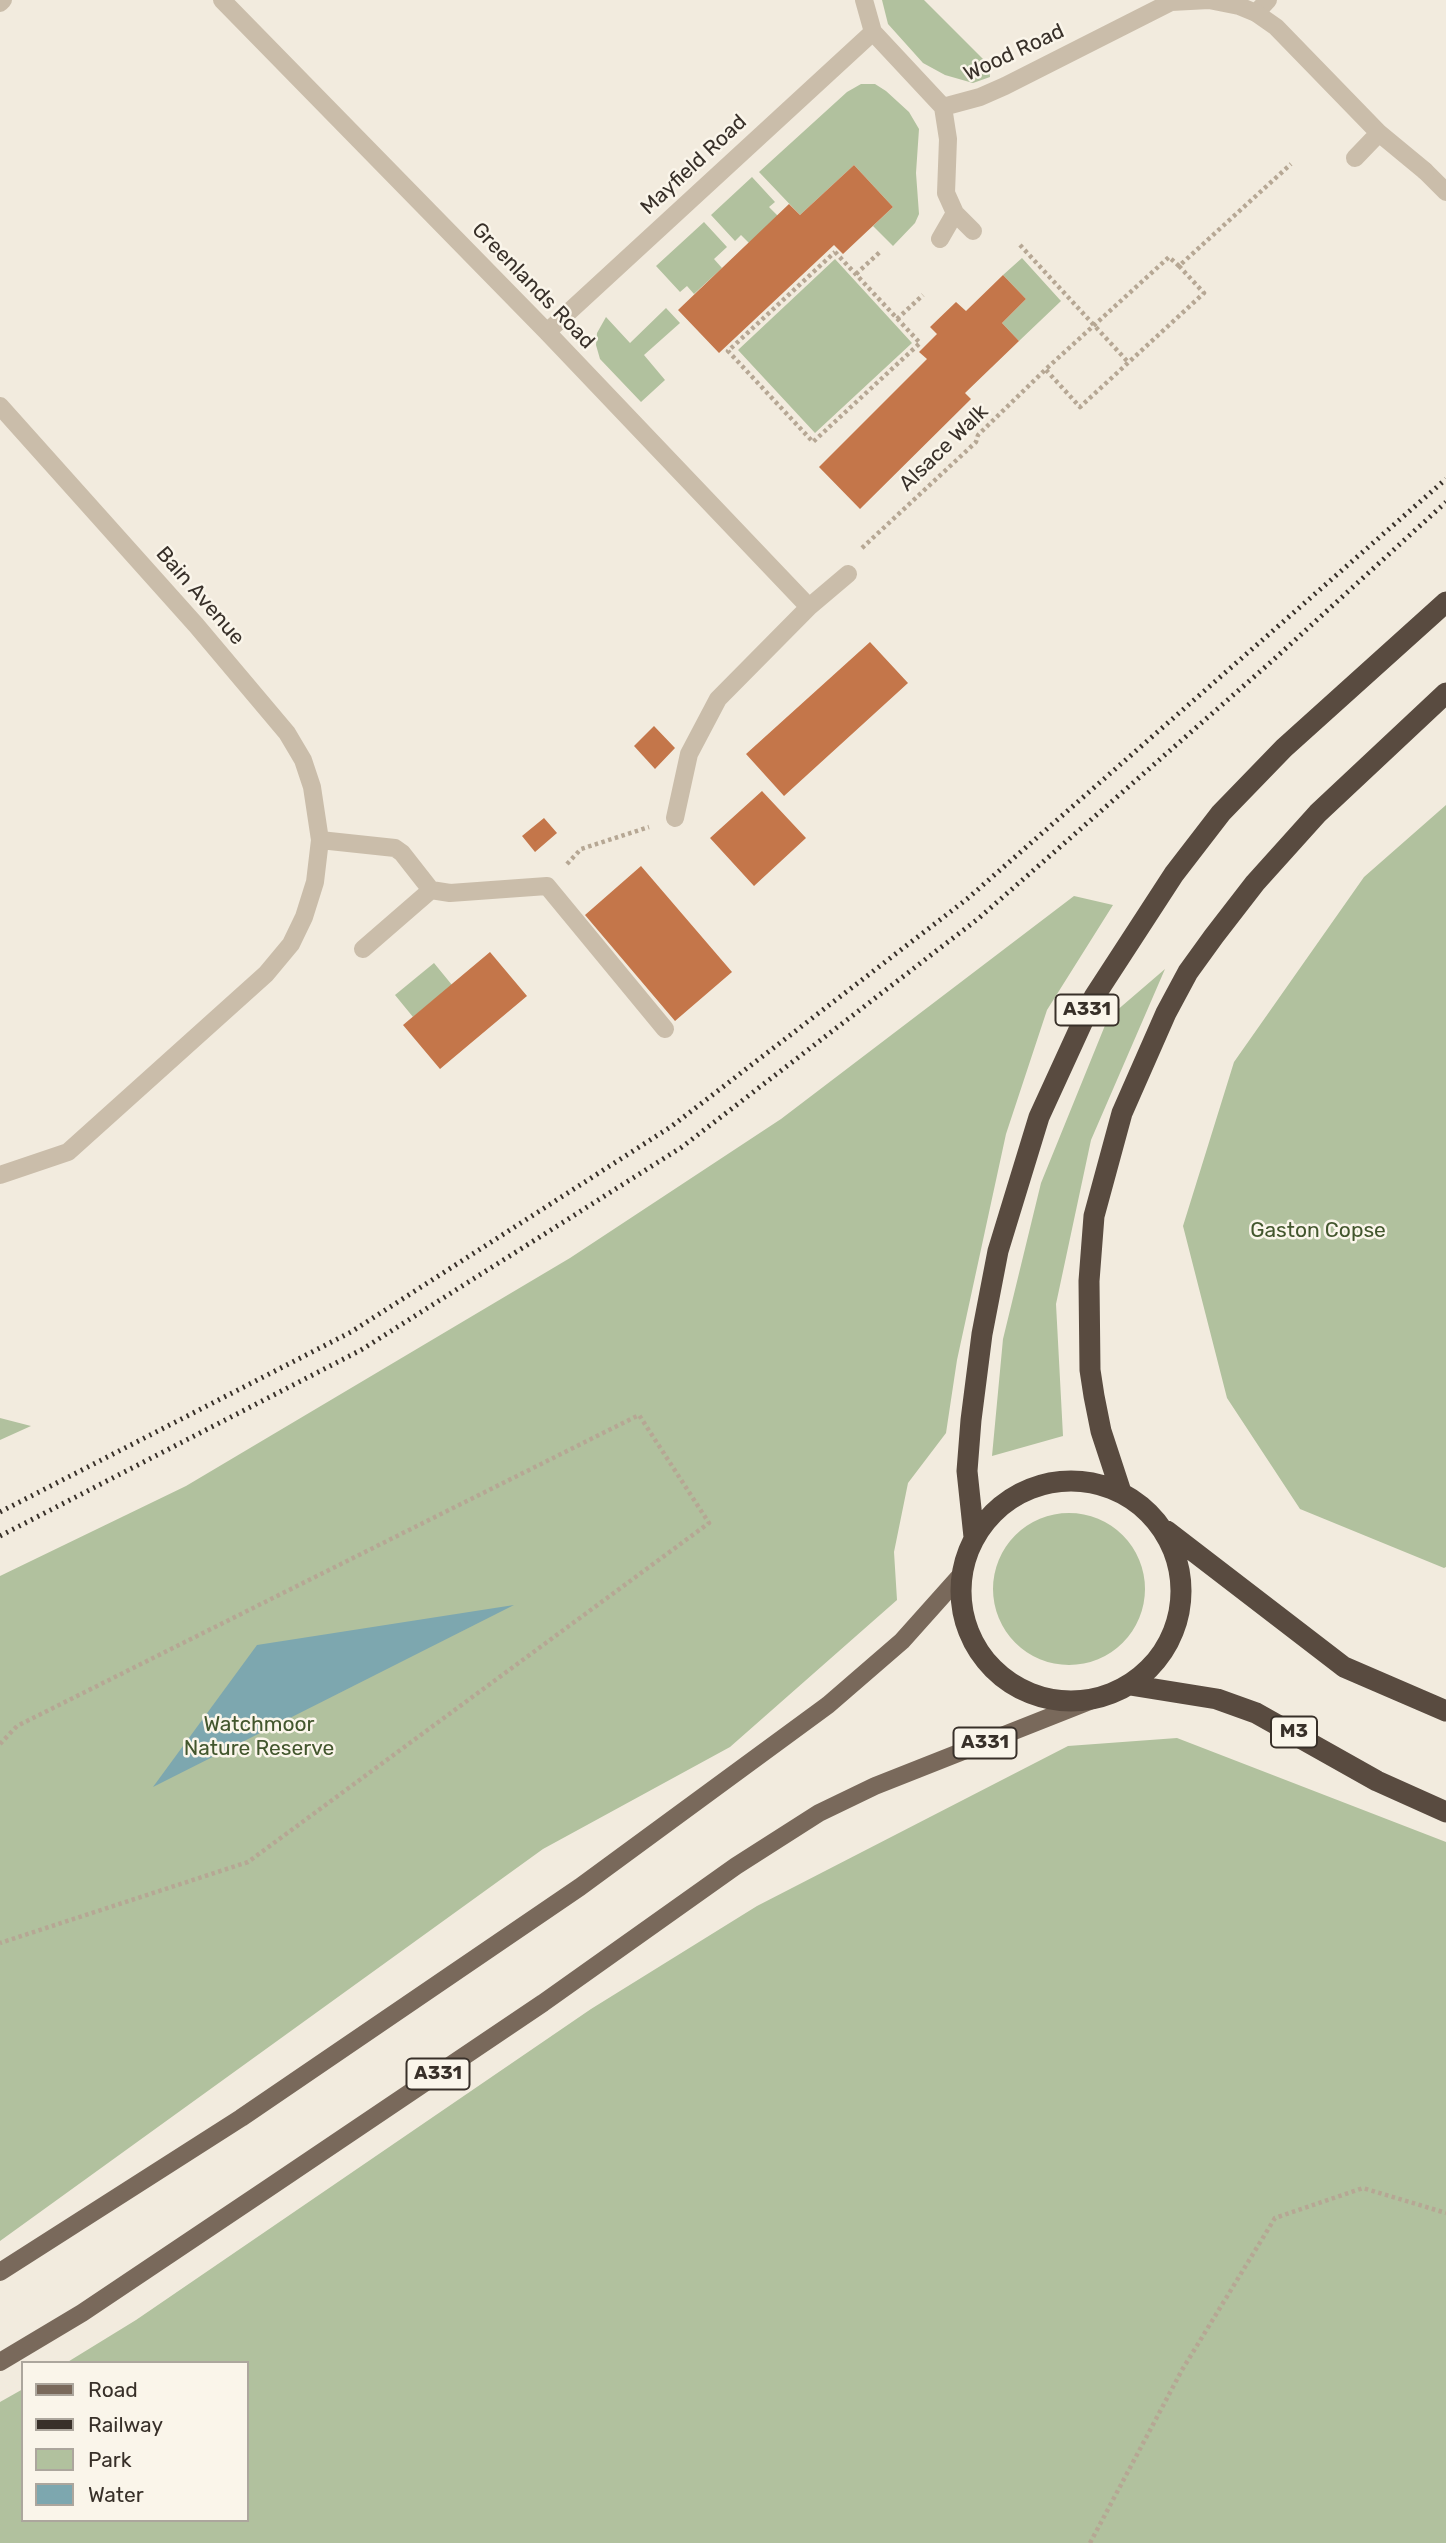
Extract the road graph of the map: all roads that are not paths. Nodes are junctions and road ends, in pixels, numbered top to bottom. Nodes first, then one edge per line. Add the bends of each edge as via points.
1 (222, 0) edge
2 (864, 0) edge
3 (1262, 6) edge
4 (873, 32) junction
5 (943, 107) junction
6 (1379, 133) junction
7 (1355, 158) dead end
8 (1446, 192) edge
9 (954, 213) junction
10 (973, 231) dead end
11 (940, 239) dead end
12 (547, 332) junction
13 (0, 406) edge
14 (848, 574) dead end
15 (1446, 602) edge
16 (809, 607) junction
17 (1446, 693) edge
18 (675, 818) road end
19 (320, 840) junction
20 (431, 890) junction
21 (363, 949) dead end
22 (665, 1029) dead end
23 (0, 1175) edge
24 (1121, 1492) junction
25 (1163, 1528) junction
26 (974, 1537) junction
27 (961, 1575) junction
28 (1130, 1685) junction
29 (1095, 1699) junction
30 (1446, 1711) edge
31 (1446, 1812) edge
32 (0, 2272) edge
33 (0, 2362) edge

1 - 12 street, Greenlands Road
2 - 4 street
3 - 5 street, Wood Road via 1171,2 1005,86
3 - 6 street, Wood Road via 1276,27
4 - 5 street
4 - 12 street, Mayfield Road
5 - 9 street via 948,139 946,192
6 - 7 street
6 - 8 street, Wood Road
9 - 10 street
9 - 11 street
12 - 16 street, Greenlands Road
13 - 19 street, Bain Avenue via 287,733 312,787
14 - 16 street
15 - 26 highway, A331 via 1284,748 1221,813 1174,874 1094,997 1039,1117 998,1251 971,1420 967,1471
16 - 18 street via 718,699 689,754
17 - 24 highway via 1318,813 1214,936 1166,1013 1122,1113 1094,1216 1088,1281 1094,1396
19 - 20 street via 394,848
19 - 23 street, Bain Avenue via 315,882 304,918 291,944 266,974 68,1152
20 - 21 street
20 - 22 street via 450,893 547,886
24 - 25 highway
24 - 26 highway via 1075,1480 1038,1485 990,1514
25 - 28 highway via 1176,1554 1179,1613 1170,1642
25 - 30 highway via 1344,1667
26 - 27 highway
27 - 29 highway via 967,1630 982,1658 1005,1680 1032,1695 1063,1701
27 - 32 main road via 902,1641 850,1688 580,1886 242,2118
28 - 29 highway
28 - 31 highway, M3 via 1217,1699 1256,1713 1377,1781
29 - 33 main road, A331 via 875,1786 819,1813 209,2228

